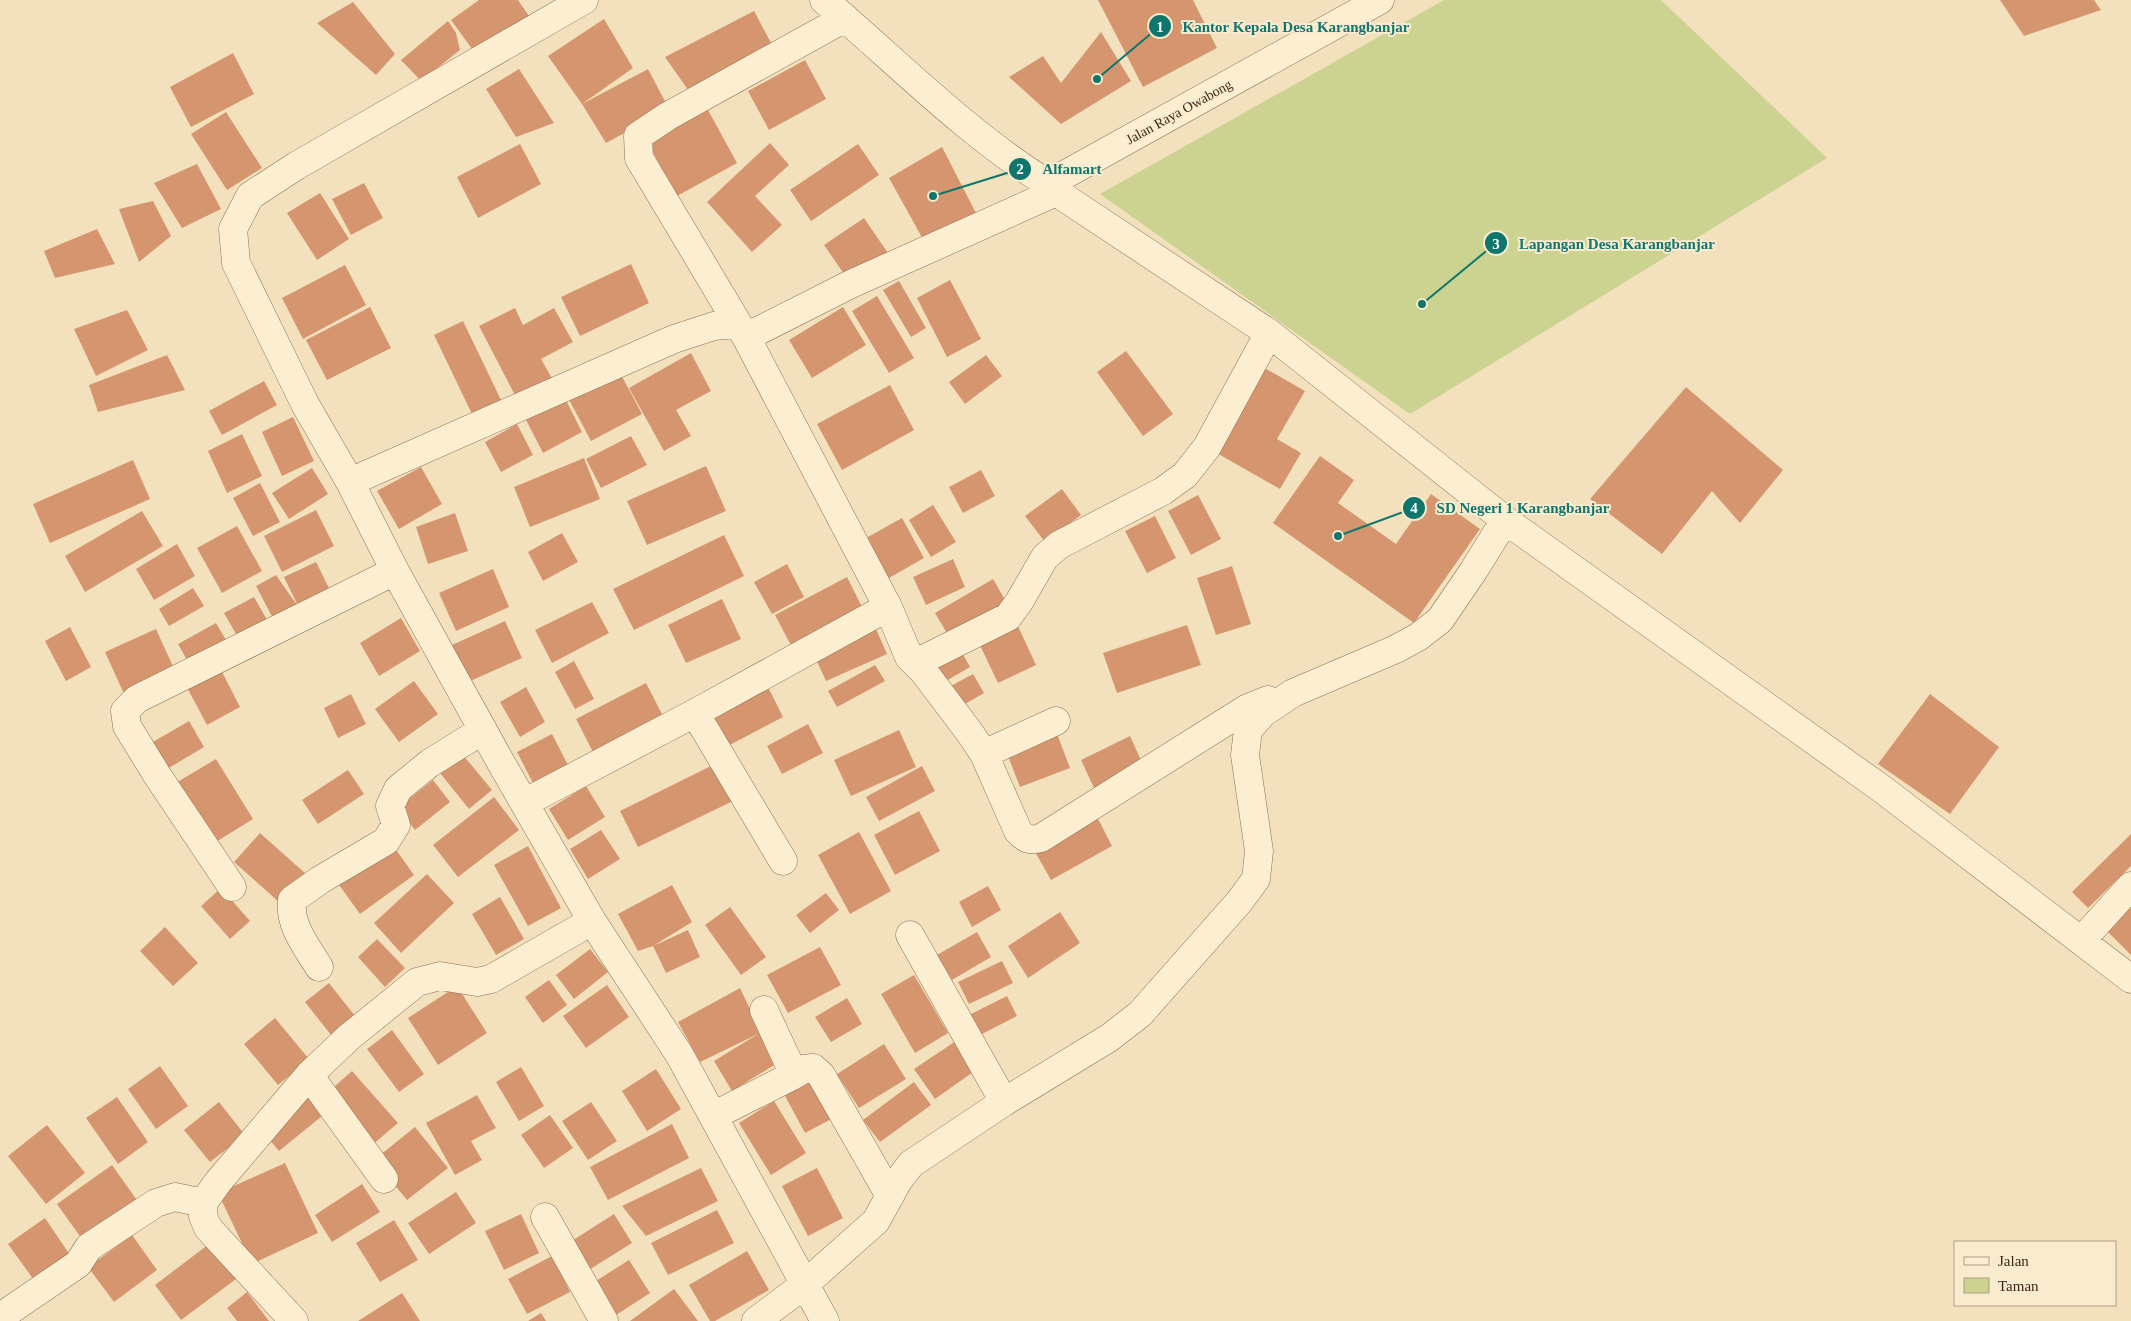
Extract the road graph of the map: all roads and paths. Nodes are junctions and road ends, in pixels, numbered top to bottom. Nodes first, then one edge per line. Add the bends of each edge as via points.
1 (584, 0) edge
2 (824, 0) edge
3 (1380, 0) edge
4 (845, 18) junction
5 (1052, 188) junction
6 (742, 330) junction
7 (1269, 333) junction
8 (350, 482) junction
9 (1506, 520) junction
10 (394, 571) junction
11 (888, 608) junction
12 (915, 661) junction
13 (1293, 693) junction
14 (695, 713) junction
15 (1056, 722) dead end
16 (483, 730) junction
17 (984, 754) junction
18 (524, 802) junction
19 (783, 861) dead end
20 (2131, 886) edge
21 (232, 887) dead end
22 (592, 921) junction
23 (910, 935) dead end
24 (2081, 941) junction
25 (319, 967) dead end
26 (2131, 979) edge
27 (764, 1010) dead end
28 (309, 1075) junction
29 (790, 1077) junction
30 (1004, 1102) junction
31 (713, 1116) junction
32 (384, 1179) dead end
33 (890, 1196) junction
34 (204, 1203) junction
35 (545, 1217) dead end
36 (804, 1284) junction
37 (9, 1311) dead end
38 (294, 1321) edge
39 (604, 1321) edge
40 (756, 1321) edge
41 (825, 1321) edge

1 - 8 street via 265,186 250,196 233,229 236,263 306,404
2 - 4 street
3 - 5 street, Jalan Raya Owabong
4 - 5 street via 984,140
4 - 6 street via 668,116 638,136 640,158
5 - 6 street, Jalan Raya Owabong via 851,284
5 - 7 street
6 - 8 street via 714,326 674,339
6 - 11 street
7 - 9 street
7 - 12 street via 1207,447 1185,475 1164,491 1068,539 1050,552 1008,617
8 - 10 street
9 - 13 street via 1433,626 1396,648
9 - 24 street via 1882,789
10 - 16 street
10 - 21 street via 137,699 125,711 127,726
11 - 12 street via 909,657
11 - 14 street
12 - 17 street
13 - 17 street via 1246,709 1041,838 1031,840 1018,831
13 - 30 street via 1263,713 1248,730 1245,755 1259,851 1256,879 1140,1014 1109,1038
14 - 18 street
14 - 19 street
15 - 17 street
16 - 18 street
16 - 25 street via 398,789 390,806 396,825 386,841 292,900 290,910 297,931
18 - 22 street
20 - 24 street
22 - 28 street via 491,979 478,982 440,976 417,982 349,1037
22 - 31 street via 679,1054
23 - 30 street
24 - 26 street
27 - 29 street via 790,1066
28 - 32 street
28 - 34 street
29 - 31 street
29 - 33 street via 813,1068 821,1076
30 - 33 street via 911,1164
31 - 36 street
33 - 36 street via 876,1220
34 - 37 street via 175,1197 156,1203 89,1247 78,1264
34 - 38 street via 203,1216 208,1228
35 - 39 street
36 - 40 street
36 - 41 street

